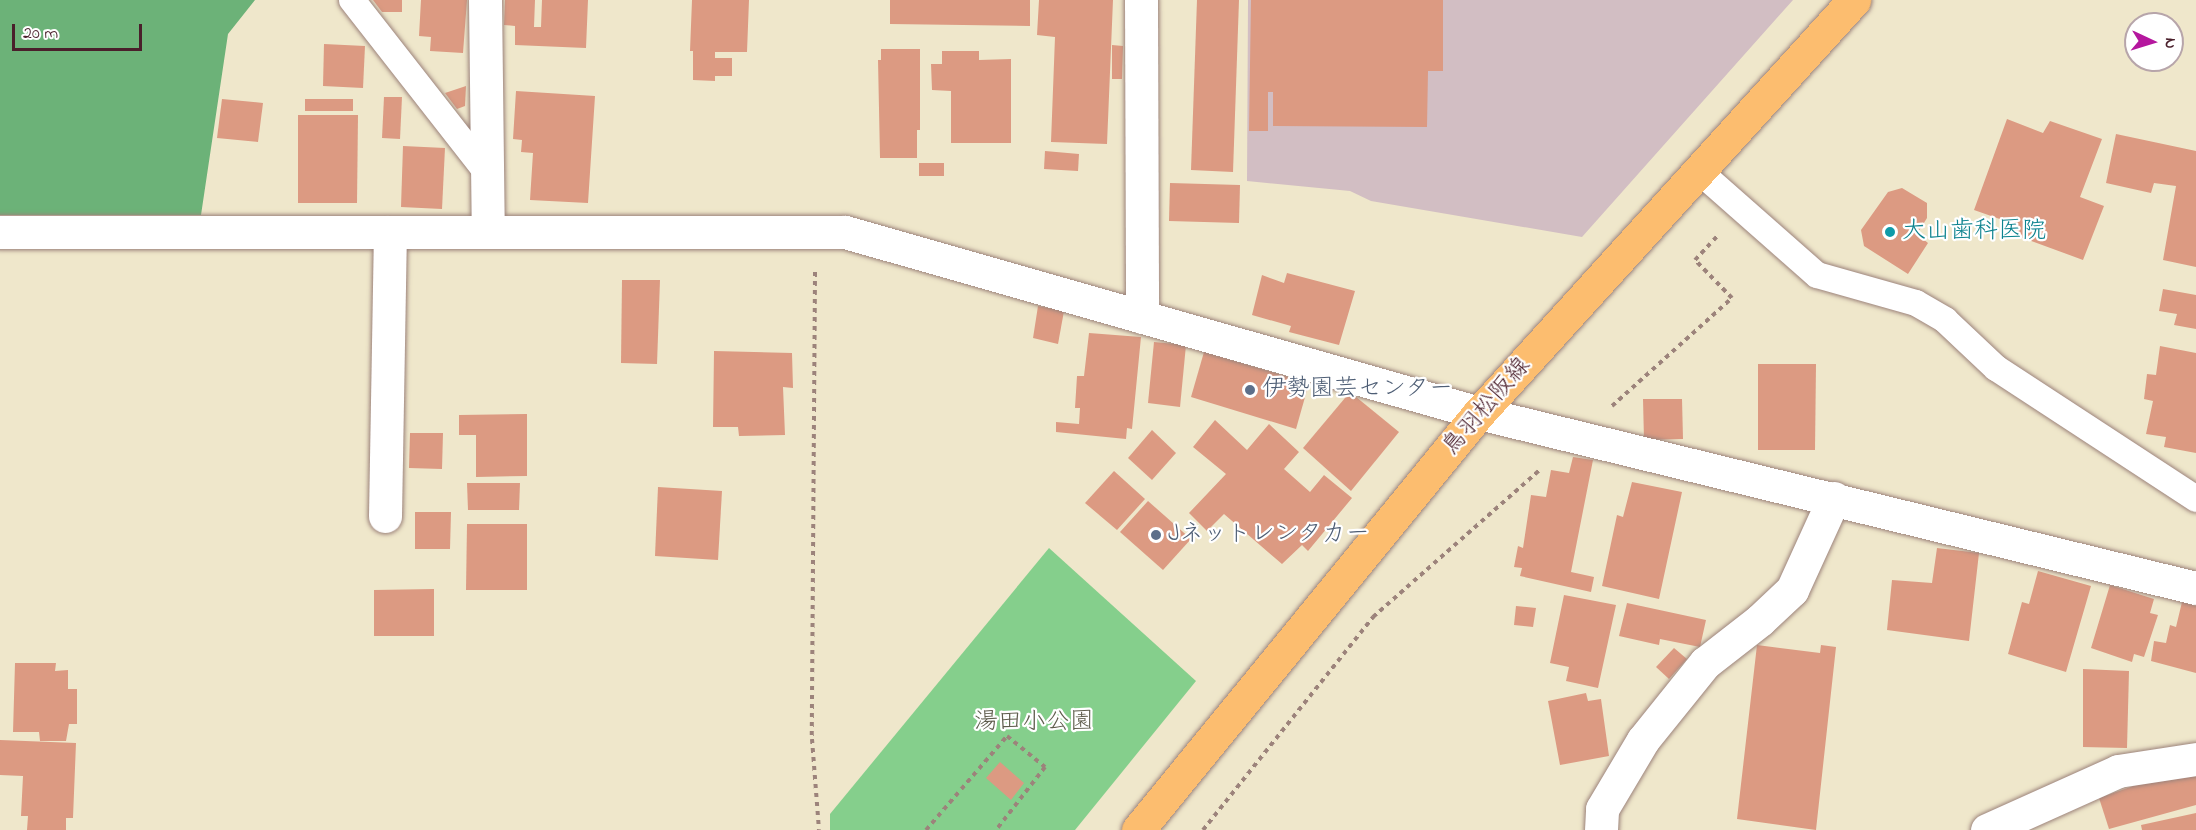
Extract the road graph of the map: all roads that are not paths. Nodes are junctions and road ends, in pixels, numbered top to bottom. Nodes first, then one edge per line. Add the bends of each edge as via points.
1 (352, 0) edge
2 (485, 0) edge
3 (1141, 0) edge
4 (1854, 0) edge
5 (1699, 171) junction
6 (487, 173) junction
7 (0, 232) edge
8 (390, 232) junction
9 (488, 232) junction
10 (1142, 317) junction
11 (1479, 413) junction
12 (1834, 498) junction
13 (2196, 499) edge
14 (385, 516) dead end
15 (2196, 588) edge
16 (2196, 759) edge
17 (1138, 830) edge
18 (1601, 830) edge
19 (1987, 830) edge

1 - 6 lane
2 - 6 street
3 - 10 street
4 - 5 main road, 鳥羽松阪線
5 - 11 main road, 鳥羽松阪線
5 - 13 lane via 1817,275 1916,303 1945,320 1996,368
6 - 9 street
7 - 8 street
8 - 9 street
8 - 14 street
9 - 10 street via 845,231
10 - 11 street
11 - 12 street
11 - 17 main road, 鳥羽松阪線
12 - 15 street
12 - 18 street via 1792,590 1705,663 1643,740 1602,809
16 - 19 street via 2118,771

